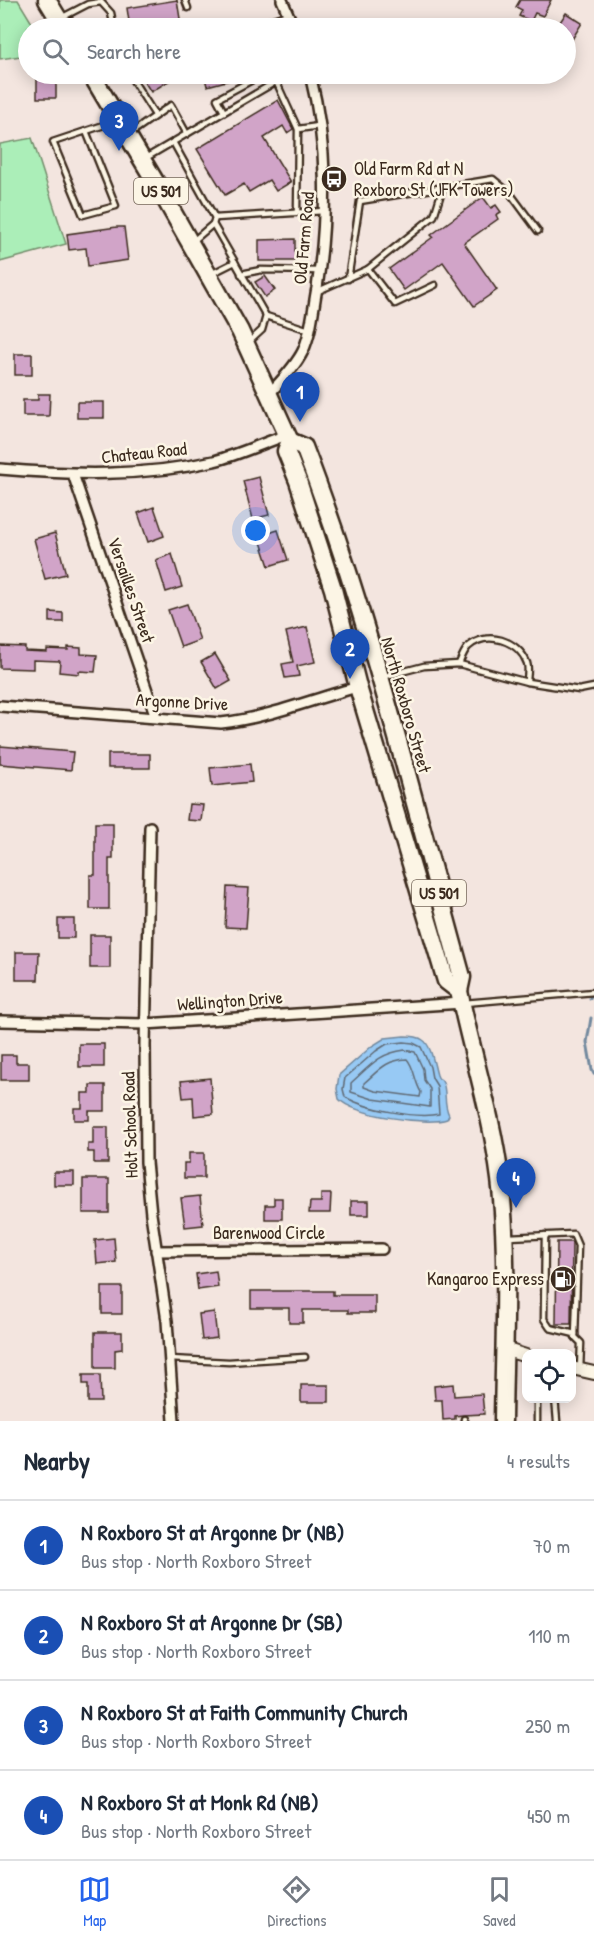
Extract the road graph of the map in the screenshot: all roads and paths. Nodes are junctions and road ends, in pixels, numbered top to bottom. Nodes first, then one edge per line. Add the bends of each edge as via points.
1 (47, 0) edge
2 (185, 0) edge
3 (282, 0) edge
4 (103, 1) edge
5 (188, 8) dead end
6 (288, 14) junction
7 (58, 18) edge
8 (69, 18) edge
9 (112, 18) edge
10 (276, 18) edge
11 (290, 18) edge
12 (97, 84) edge
13 (135, 84) edge
14 (240, 84) edge
15 (271, 84) edge
16 (277, 84) edge
17 (312, 84) edge
18 (224, 112) junction
19 (155, 115) junction
20 (321, 126) junction
21 (123, 128) junction
22 (298, 129) junction
23 (86, 131) junction
24 (187, 134) junction
25 (173, 142) junction
26 (142, 160) junction
27 (443, 187) junction
28 (324, 211) junction
29 (297, 213) junction
30 (214, 221) junction
31 (538, 231) dead end
32 (191, 243) junction
33 (235, 262) junction
34 (368, 269) junction
35 (319, 271) junction
36 (241, 274) junction
37 (209, 275) junction
38 (348, 279) junction
39 (435, 285) dead end
40 (316, 292) junction
41 (266, 316) junction
42 (309, 330) junction
43 (246, 344) junction
44 (269, 394) junction
45 (288, 438) junction
46 (0, 469) edge
47 (74, 474) junction
48 (333, 589) junction
49 (459, 664) junction
50 (380, 677) junction
51 (527, 682) junction
52 (358, 687) junction
53 (594, 687) edge
54 (0, 706) edge
55 (156, 717) junction
56 (407, 779) junction
57 (150, 827) dead end
58 (594, 992) edge
59 (460, 997) junction
60 (0, 1020) edge
61 (145, 1024) junction
62 (545, 1235) junction
63 (503, 1237) junction
64 (382, 1249) dead end
65 (156, 1251) junction
66 (575, 1334) junction
67 (504, 1349) junction
68 (522, 1355) edge
69 (305, 1357) dead end
70 (170, 1359) junction
71 (576, 1369) edge
72 (594, 1373) edge
73 (537, 1403) edge
74 (555, 1403) edge
75 (174, 1421) edge
76 (503, 1421) edge
77 (537, 1421) edge
78 (557, 1421) edge

1 - 7 highway
2 - 5 lane
3 - 6 street
4 - 8 lane via 88,4
4 - 9 lane
6 - 10 lane
6 - 11 street
12 - 21 highway, North Roxboro Street / US 501
13 - 19 lane
14 - 18 lane via 217,99
15 - 18 lane
16 - 22 lane
17 - 20 street, Old Farm Road
18 - 24 lane
19 - 21 lane
19 - 24 lane via 171,105
20 - 22 lane
20 - 28 street, Old Farm Road
21 - 23 lane
21 - 26 highway, North Roxboro Street / US 501
22 - 29 lane
23 - 23 lane via 53,142 84,215 116,206
24 - 25 lane
25 - 26 lane
25 - 30 lane
26 - 32 highway, North Roxboro Street / US 501
27 - 31 lane via 493,179 510,193
27 - 34 lane via 434,216
27 - 38 lane via 360,201
28 - 29 lane
28 - 35 street, Old Farm Road
29 - 30 lane
30 - 32 lane
30 - 33 lane
32 - 37 highway, North Roxboro Street / US 501
33 - 36 lane
33 - 37 lane
34 - 38 lane
34 - 39 lane via 395,304
35 - 36 lane via 261,270
35 - 40 street, Old Farm Road
36 - 41 lane
37 - 43 highway, North Roxboro Street / US 501
38 - 40 lane
40 - 42 street, Old Farm Road
41 - 42 lane
41 - 43 lane via 262,330
42 - 44 street, Old Farm Road via 297,362
43 - 44 highway, North Roxboro Street / US 501
44 - 45 highway, North Roxboro Street / US 501
45 - 47 street, Chateau Road via 193,465 117,474
45 - 48 highway, North Roxboro Street / US 501 via 286,451
45 - 50 highway, North Roxboro Street / US 501 via 304,447 320,488
46 - 47 street, Chateau Road
47 - 55 street, Versailles Street
48 - 50 highway via 346,606 365,668
48 - 52 highway, North Roxboro Street / US 501
49 - 50 lane via 424,666
49 - 51 lane
49 - 51 lane via 466,648 481,639 503,640 518,648 528,666
50 - 56 highway, North Roxboro Street / US 501
51 - 53 lane via 579,690
52 - 55 street, Argonne Drive via 241,721 211,723
52 - 56 highway via 372,692 396,773
52 - 59 highway, North Roxboro Street / US 501 via 446,981
54 - 55 street, Argonne Drive
56 - 59 highway, North Roxboro Street / US 501 via 462,977
57 - 61 street, Holt School Road
58 - 59 lane
59 - 61 street, Wellington Drive
59 - 63 highway, North Roxboro Street / US 501 via 492,1134 500,1179
60 - 61 street, Wellington Drive
61 - 65 street, Holt School Road via 146,1162
62 - 63 lane
62 - 66 lane via 544,1318 550,1328
62 - 66 lane via 573,1234 578,1246
63 - 67 highway, North Roxboro Street / US 501
64 - 65 street, Barenwood Circle
65 - 70 street, Holt School Road
66 - 71 lane via 581,1343
67 - 68 street
67 - 76 highway, North Roxboro Street / US 501
69 - 70 lane via 229,1362
70 - 75 street, Holt School Road
71 - 72 street
73 - 77 lane
74 - 78 lane

